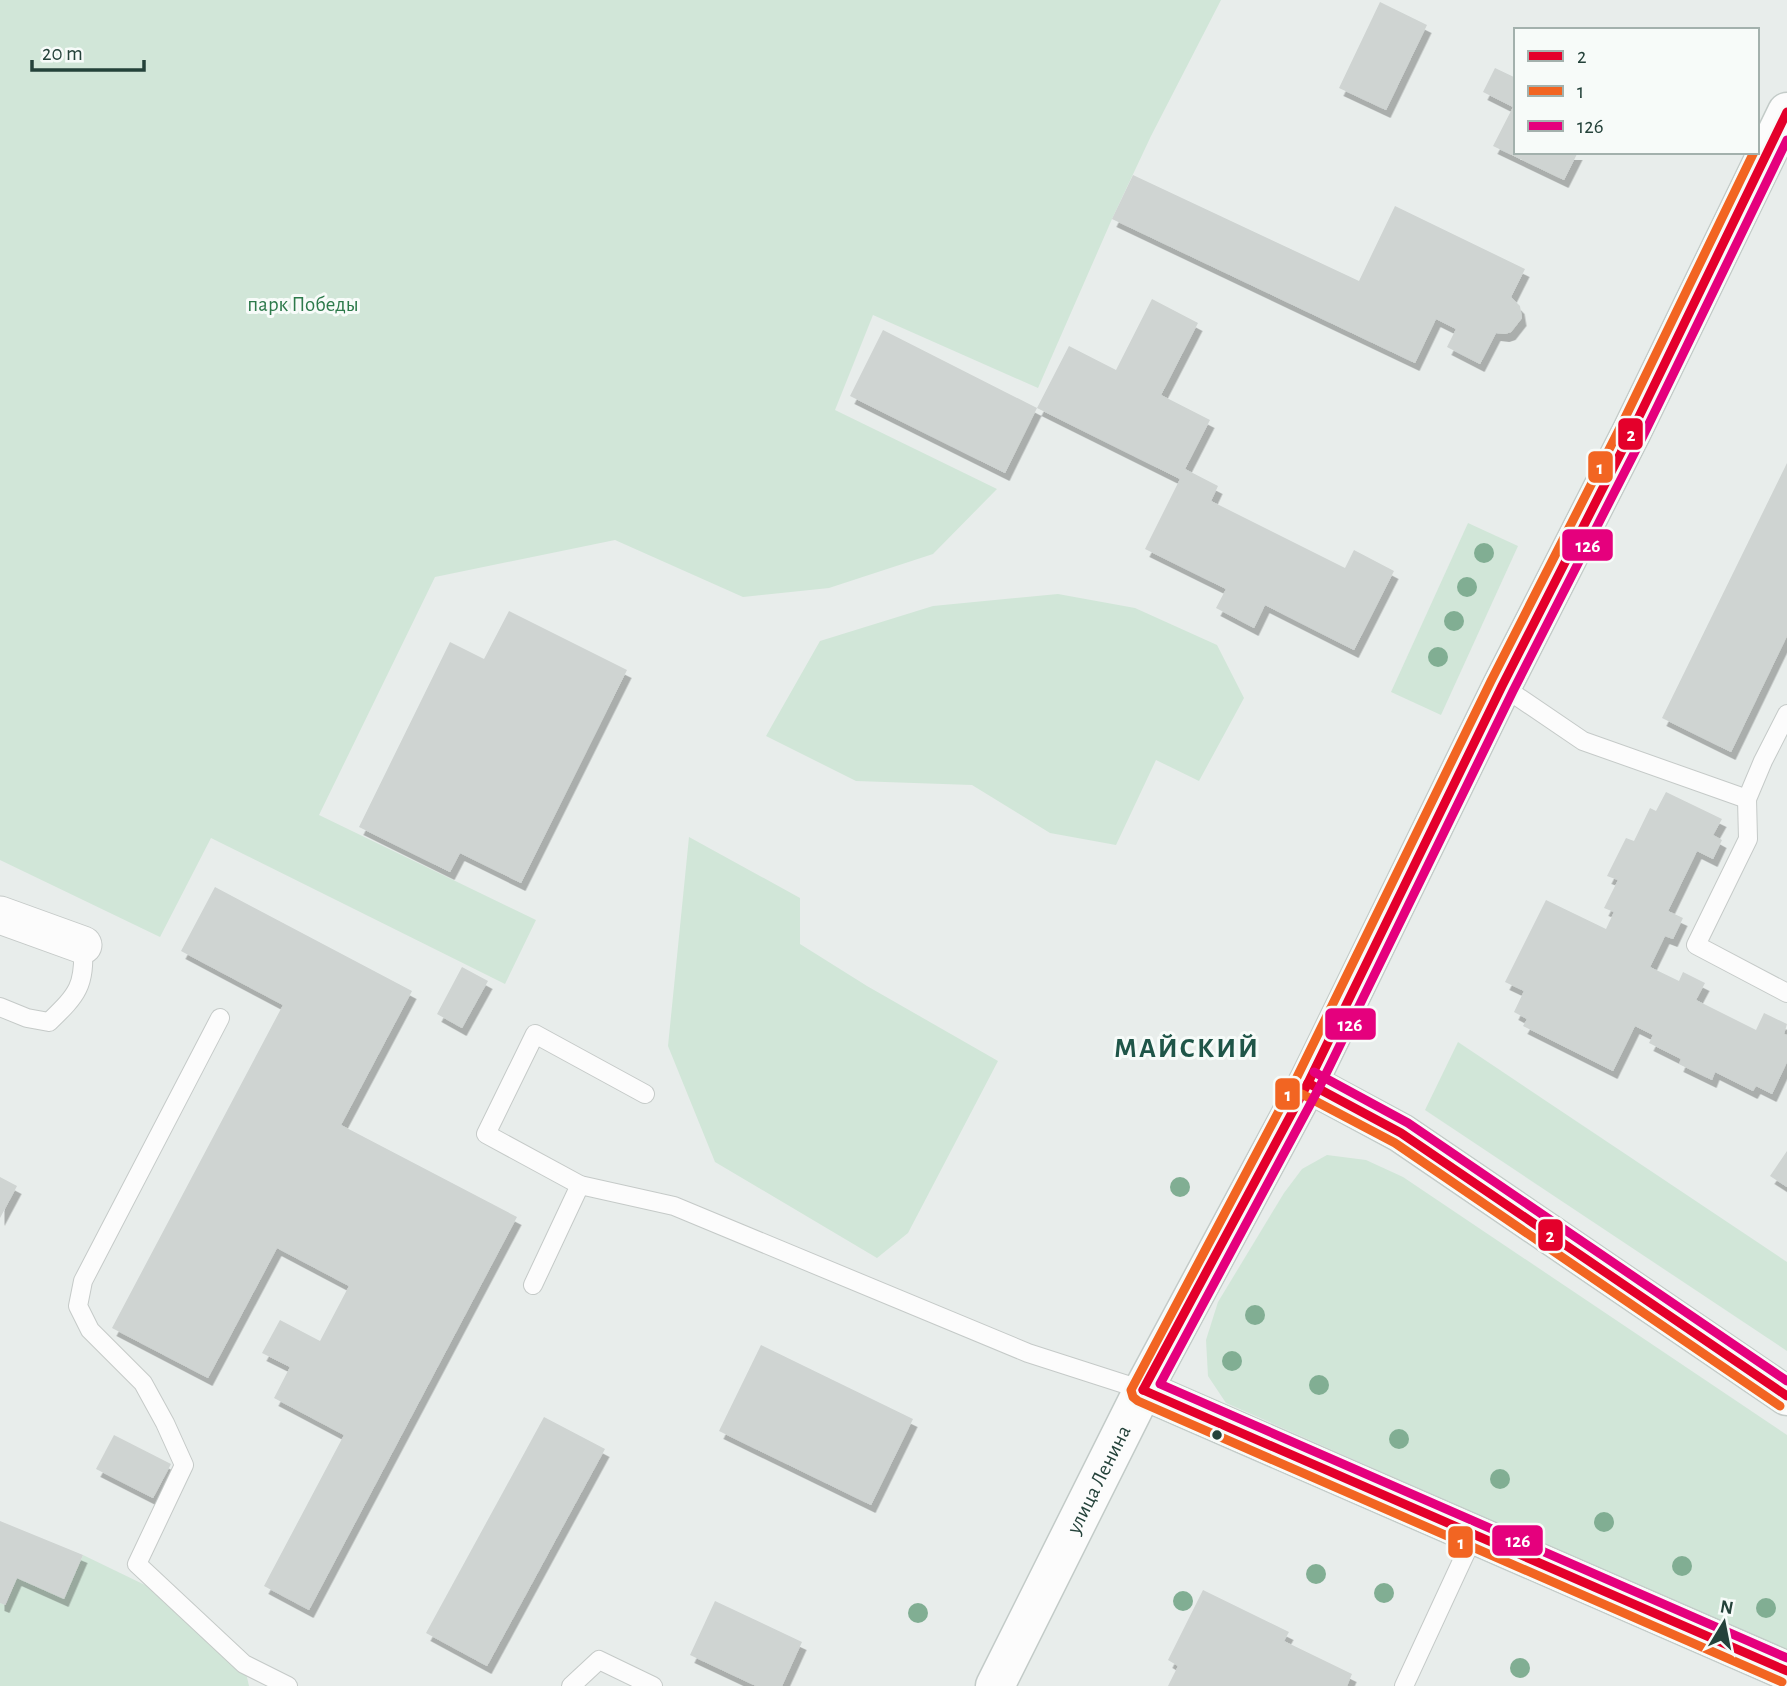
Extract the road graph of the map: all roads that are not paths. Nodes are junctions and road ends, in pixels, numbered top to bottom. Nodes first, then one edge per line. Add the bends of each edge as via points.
1 (1787, 112) edge
2 (1502, 686) junction
3 (1787, 714) edge
4 (1747, 799) junction
5 (0, 915) edge
6 (83, 945) joint
7 (1787, 993) edge
8 (0, 1007) edge
9 (220, 1018) dead end
10 (1308, 1083) junction
11 (645, 1094) dead end
12 (580, 1185) junction
13 (533, 1285) dead end
14 (1143, 1390) junction
15 (1787, 1396) edge
16 (1475, 1535) junction
17 (1787, 1671) edge
18 (288, 1686) edge
19 (571, 1686) edge
20 (653, 1686) edge
21 (995, 1686) edge
22 (1405, 1686) edge

1 - 2 street, улица Ленина
2 - 4 lane via 1583,741
2 - 10 street, улица Ленина
3 - 4 lane
4 - 7 lane via 1748,839 1696,945
5 - 6 street
6 - 8 lane via 84,971 74,998 49,1022
9 - 18 lane via 83,1281 78,1306 90,1330 143,1383 184,1465 137,1564 244,1664
10 - 14 street, улица Ленина
10 - 15 street via 1401,1133
11 - 12 lane via 535,1034 486,1134
12 - 13 lane
12 - 14 lane via 674,1206 1028,1353
14 - 16 street
14 - 21 street, улица Ленина
16 - 17 street
16 - 22 lane
19 - 20 lane via 599,1660

